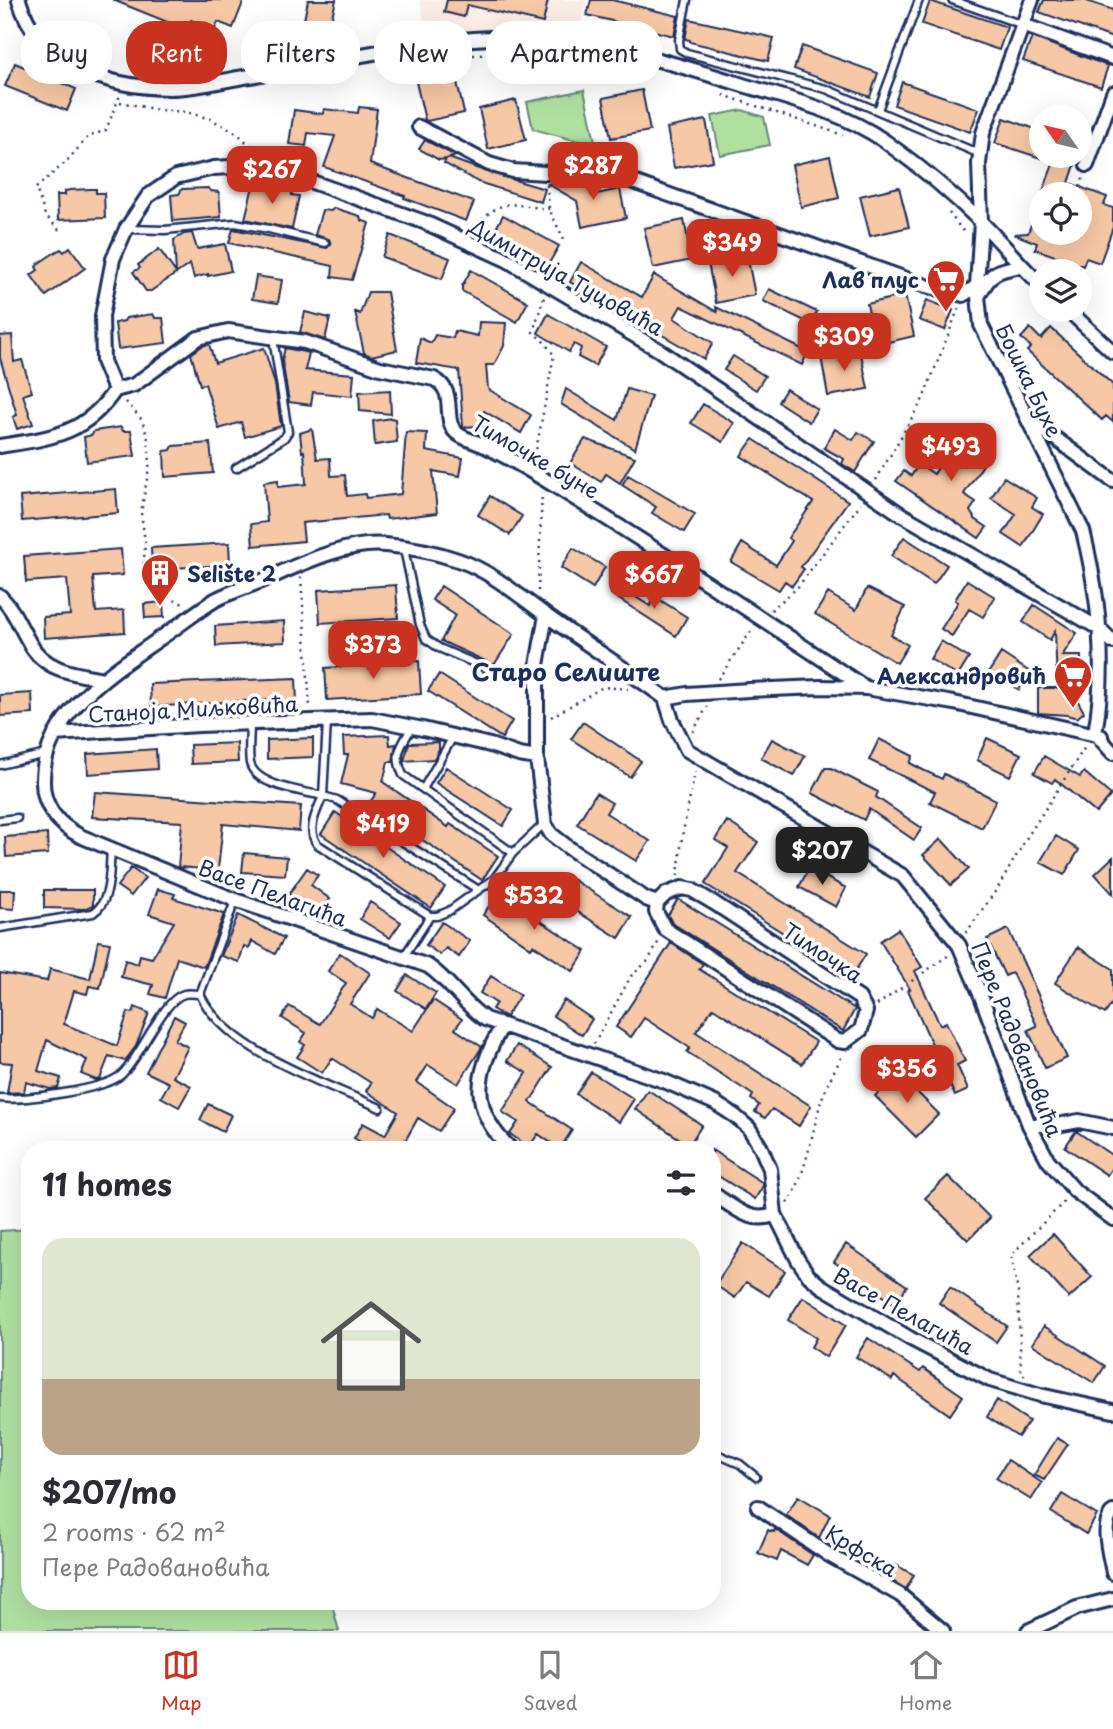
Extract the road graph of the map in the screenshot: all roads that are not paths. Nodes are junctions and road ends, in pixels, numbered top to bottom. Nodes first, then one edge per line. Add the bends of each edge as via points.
1 (19, 0) edge
2 (687, 0) edge
3 (919, 0) edge
4 (952, 0) edge
5 (1031, 0) edge
6 (1023, 25) junction
7 (1113, 58) edge
8 (1113, 93) edge
9 (878, 110) junction
10 (419, 127) dead end
11 (1092, 151) edge
12 (980, 154) junction
13 (981, 222) junction
14 (126, 229) junction
15 (325, 243) dead end
16 (1021, 266) junction
17 (1029, 274) edge
18 (977, 292) junction
19 (1081, 322) edge
20 (272, 337) junction
21 (1112, 350) edge
22 (115, 390) junction
23 (1027, 417) junction
24 (0, 446) edge
25 (236, 468) dead end
26 (1113, 481) edge
27 (404, 548) junction
28 (0, 596) edge
29 (541, 612) junction
30 (1100, 629) junction
31 (1113, 642) edge
32 (538, 679) junction
33 (104, 680) junction
34 (866, 688) junction
35 (666, 698) junction
36 (327, 722) junction
37 (250, 724) junction
38 (413, 727) junction
39 (1095, 733) junction
40 (55, 734) junction
41 (453, 737) junction
42 (1113, 740) edge
43 (1113, 752) edge
44 (46, 754) junction
45 (537, 758) junction
46 (0, 765) edge
47 (423, 789) junction
48 (323, 796) junction
49 (17, 818) dead end
50 (0, 820) edge
51 (545, 824) junction
52 (111, 849) junction
53 (513, 853) junction
54 (477, 889) junction
55 (235, 900) junction
56 (657, 903) junction
57 (430, 916) junction
58 (0, 928) edge
59 (403, 958) junction
60 (200, 994) junction
61 (502, 1027) junction
62 (0, 1098) edge
63 (380, 1108) dead end
64 (1029, 1125) junction
65 (1113, 1128) edge
66 (503, 1141) edge
67 (721, 1199) edge
68 (775, 1214) junction
69 (1113, 1219) edge
70 (1113, 1411) edge
71 (721, 1456) edge
72 (756, 1477) dead end
73 (758, 1507) dead end
74 (1113, 1512) edge
75 (1113, 1573) edge
76 (1113, 1599) edge
77 (943, 1631) edge
78 (1028, 1631) edge

1 - 13 street via 25,20 66,61 100,79 122,84 172,88 429,44 505,37 573,41 636,53 772,94 869,131
2 - 9 lane via 680,49 825,89
3 - 9 lane
4 - 6 lane
5 - 6 street, Бошка Бухе
6 - 7 street
6 - 12 street, Бошка Бухе via 983,133
8 - 11 street
9 - 12 lane
10 - 18 street via 489,164 546,173 575,164 926,286 963,295
12 - 13 street, Бошка Бухе
13 - 16 street
13 - 18 street, Бошка Бухе
14 - 15 lane via 235,223
14 - 22 street, Димитрија Туцовића via 113,260 102,316 103,361
14 - 30 street, Димитрија Туцовића via 148,196 176,177 246,166 276,169 424,222 507,260 659,350 868,493
16 - 17 street
16 - 18 street via 989,276
18 - 23 street, Бошка Бухе via 981,325
19 - 21 street
20 - 22 street, Тимочке буне via 240,331 206,334 134,385
20 - 25 lane via 288,432
20 - 34 street, Тимочке буне via 442,383 456,433 635,536
22 - 24 street via 74,429
23 - 26 street
23 - 30 street, Бошка Бухе via 1083,531
27 - 29 street, Васе Пелагића via 459,560 502,583
27 - 32 lane via 419,625 426,639 502,675
27 - 33 street, Васе Пелагића via 355,546 216,599
28 - 33 street via 46,663
29 - 32 street
29 - 35 street, Васе Пелагића
30 - 31 street, Димитрија Туцовића
30 - 39 street, Бошка Бухе
32 - 45 street
33 - 40 street, Васе Пелагића
34 - 35 street via 737,690
34 - 39 street
35 - 64 street, Пере Радовановића via 684,747 699,759 903,876 959,944
36 - 37 street, Станоја Миљковића
36 - 38 street, Станоја Миљковића via 372,719
36 - 48 lane
37 - 40 street, Станоја Миљковића
37 - 48 lane via 250,763 256,775
38 - 41 street, Станоја Миљковића
38 - 47 lane via 398,754 398,764 403,775
39 - 42 street
39 - 43 street
40 - 44 street, Васе Пелагића
41 - 45 street, Станоја Миљковића
41 - 47 lane
44 - 46 lane
44 - 52 street, Васе Пелагића via 43,789 51,811 70,831
45 - 51 street
47 - 53 lane
48 - 54 lane via 337,800
48 - 57 lane via 313,824 313,840
49 - 50 lane
51 - 53 lane
51 - 56 street via 569,848
52 - 55 street, Васе Пелагића
52 - 58 lane via 104,902 98,910
53 - 54 lane via 494,879
54 - 57 lane via 449,911
55 - 59 street, Васе Пелагића
55 - 60 lane
56 - 56 street, Тимочка via 656,912 665,929 831,1037 845,1042 861,1030 866,1011 859,998 692,890 674,889
57 - 59 lane
59 - 61 street, Васе Пелагића via 428,966 471,1010
60 - 62 lane via 185,994 172,1002 115,1079 30,1099
60 - 63 lane via 229,1032 254,1050
61 - 66 street via 482,1066 480,1093
61 - 68 street, Васе Пелагића via 692,1092 734,1116 749,1128 770,1169
64 - 65 street via 1079,1121
64 - 69 street, Пере Радовановића via 1048,1160 1075,1192
67 - 68 street via 754,1218
68 - 70 street, Васе Пелагића via 809,1276 833,1294 990,1380
71 - 72 lane
73 - 77 street, Крфска via 900,1595
74 - 75 street via 1107,1525
76 - 78 street via 1077,1608

